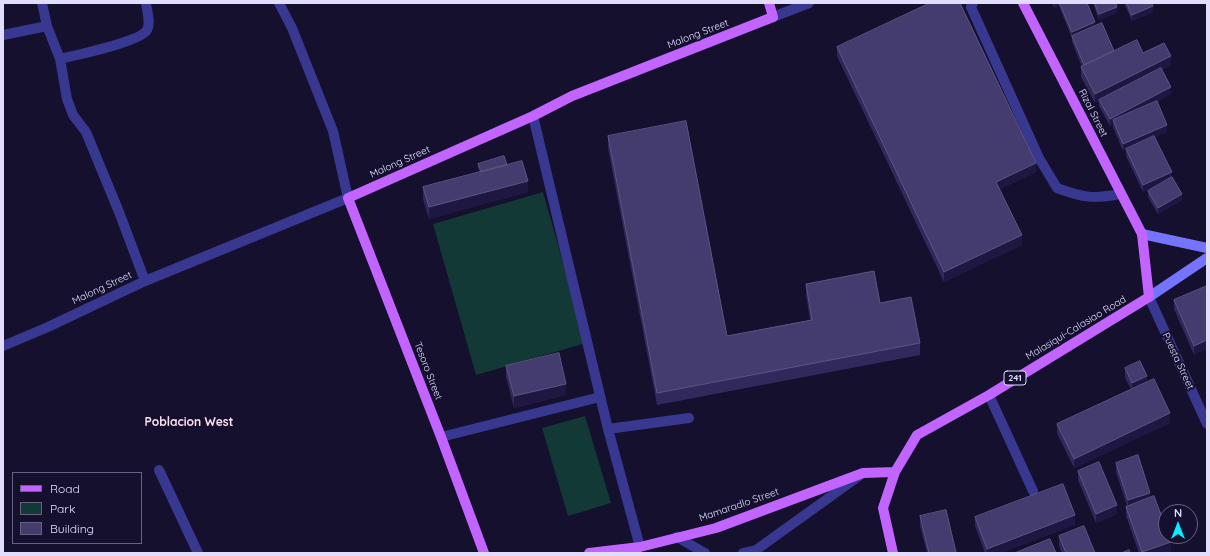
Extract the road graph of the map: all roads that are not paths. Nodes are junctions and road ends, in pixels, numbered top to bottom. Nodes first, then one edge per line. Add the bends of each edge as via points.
1 (42, 3) edge
2 (146, 3) edge
3 (279, 3) edge
4 (769, 3) edge
5 (809, 3) edge
6 (973, 3) edge
7 (1023, 3) edge
8 (774, 17) junction
9 (47, 26) junction
10 (3, 35) edge
11 (60, 59) junction
12 (533, 116) junction
13 (1121, 194) junction
14 (348, 198) junction
15 (1142, 234) junction
16 (1207, 248) edge
17 (1207, 258) edge
18 (145, 281) junction
19 (1149, 297) junction
20 (3, 346) edge
21 (988, 395) junction
22 (600, 397) junction
23 (689, 418) dead end
24 (1207, 424) edge
25 (608, 429) junction
26 (442, 437) junction
27 (159, 470) dead end
28 (895, 472) junction
29 (863, 473) junction
30 (1033, 491) dead end
31 (677, 537) junction
32 (641, 550) edge
33 (198, 553) edge
34 (484, 553) edge
35 (589, 553) edge
36 (705, 553) edge
37 (743, 553) edge
38 (893, 553) edge

1 - 9 street
2 - 11 street via 148,29 143,35
3 - 14 street via 292,28 333,131
4 - 8 main road
5 - 8 street, Malong Street
6 - 13 street via 971,7 1035,151 1057,188 1079,196 1101,198
7 - 13 main road, Rizal Street
8 - 12 main road, Malong Street via 572,96
9 - 10 street
9 - 11 street
11 - 18 street via 67,99 73,115 86,132
12 - 14 main road, Malong Street
12 - 22 street
13 - 15 main road, Rizal Street
14 - 18 street, Malong Street
14 - 26 main road, Tesoro Street
15 - 16 main road
15 - 19 main road, Rizal Street
17 - 19 main road
18 - 20 street, Malong Street
19 - 21 main road, Malasiqui-Calasiao Road / 241
19 - 24 street, Puesta Street
21 - 28 main road, Malasiqui-Calasiao Road / 241 via 917,435
21 - 30 street
22 - 25 street
22 - 26 street
23 - 25 street
25 - 32 street
26 - 34 main road, Tesoro Street
27 - 33 street
28 - 29 main road, Mamaradlo Street
28 - 38 main road, Malasiqui-Calasiao Road / 241 via 883,508
29 - 31 main road, Mamaradlo Street via 716,528
29 - 37 street via 756,550
31 - 32 main road, Mamaradlo Street
31 - 36 street
32 - 35 main road, Mamaradlo Street

